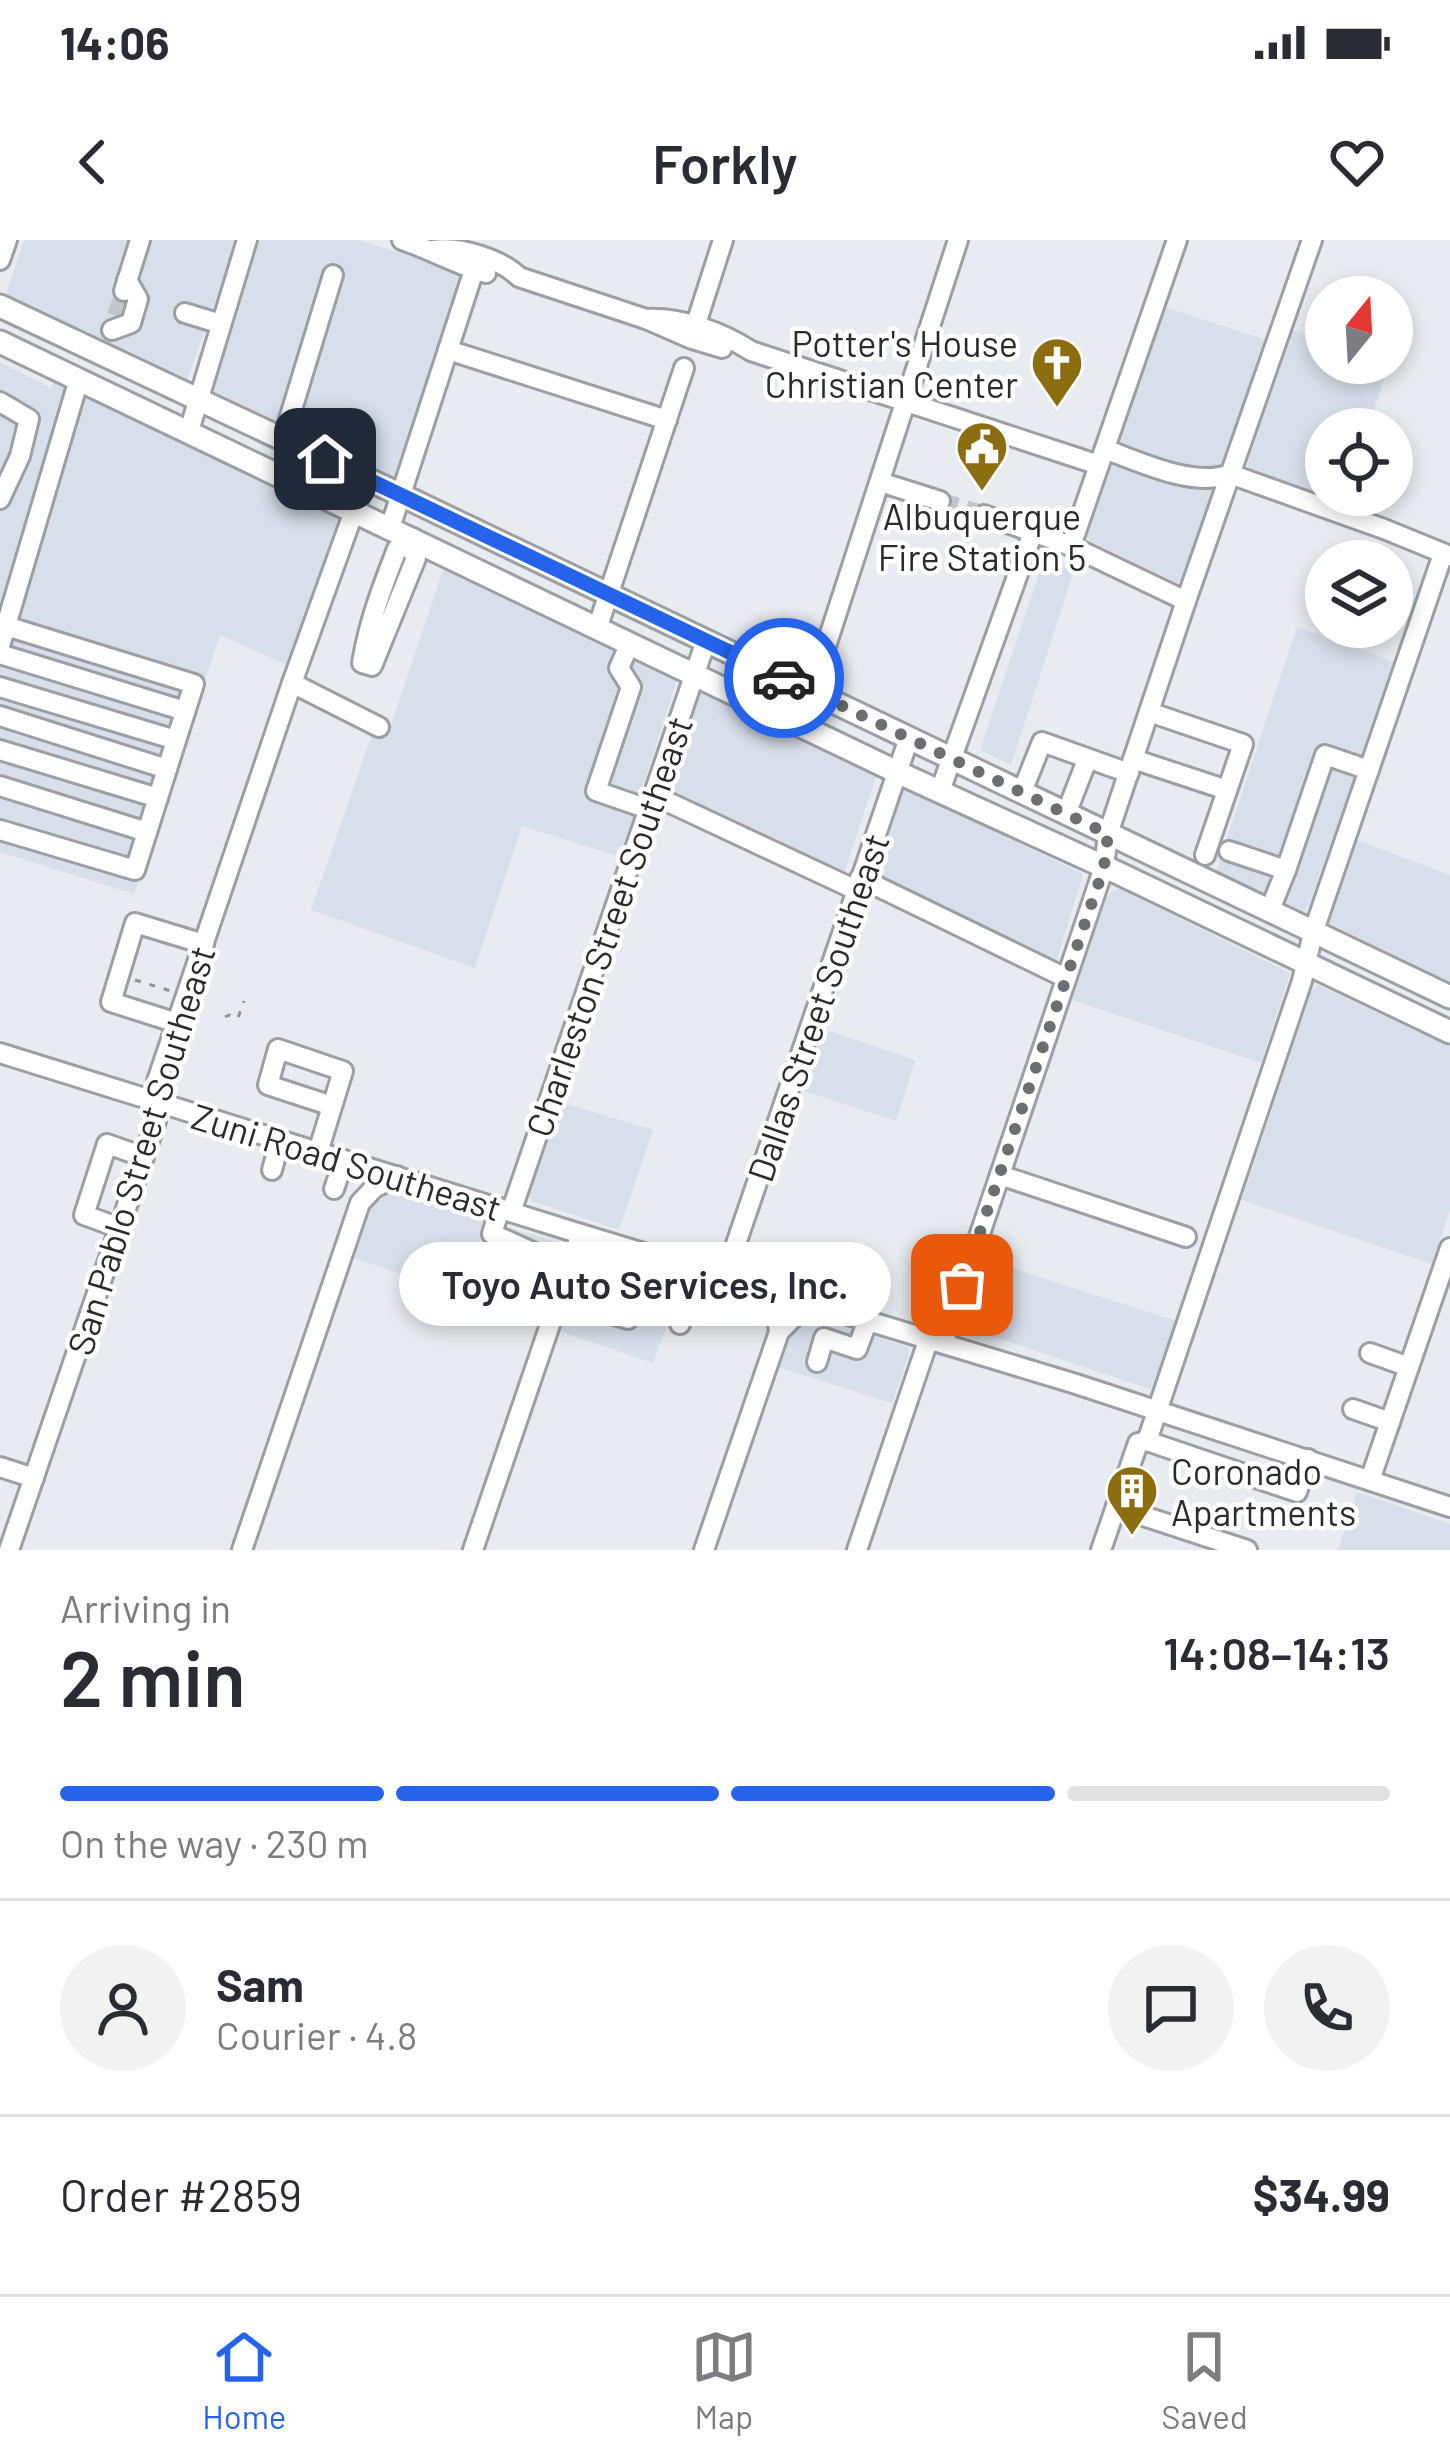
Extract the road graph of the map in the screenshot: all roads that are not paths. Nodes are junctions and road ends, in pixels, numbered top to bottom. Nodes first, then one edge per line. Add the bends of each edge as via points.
1 (7, 240) edge
2 (140, 240) edge
3 (248, 240) edge
4 (402, 240) edge
5 (723, 240) edge
6 (958, 240) edge
7 (1177, 240) edge
8 (1312, 240) edge
9 (480, 256) edge
10 (0, 260) edge
11 (333, 275) dead end
12 (0, 306) edge
13 (185, 313) dead end
14 (646, 319) junction
15 (221, 324) junction
16 (695, 326) junction
17 (0, 342) edge
18 (448, 350) junction
19 (751, 351) junction
20 (104, 355) junction
21 (685, 368) dead end
22 (79, 379) junction
23 (198, 399) junction
24 (907, 401) junction
25 (0, 402) edge
26 (668, 420) junction
27 (189, 430) junction
28 (284, 440) junction
29 (1102, 457) junction
30 (1230, 474) junction
31 (366, 478) junction
32 (880, 482) junction
33 (401, 495) junction
34 (0, 499) edge
35 (940, 501) tunnel mouth
36 (355, 512) junction
37 (983, 515) tunnel mouth
38 (390, 528) junction
39 (1033, 532) junction
40 (411, 542) junction
41 (1071, 546) junction
42 (1448, 547) edge
43 (402, 567) dead end
44 (610, 595) junction
45 (1186, 601) junction
46 (598, 626) junction
47 (706, 641) junction
48 (2, 642) edge
49 (630, 643) junction
50 (694, 674) junction
51 (292, 683) junction
52 (0, 687) edge
53 (812, 692) junction
54 (185, 711) junction
55 (1149, 712) junction
56 (0, 716) edge
57 (800, 726) junction
58 (379, 727) dead end
59 (909, 738) junction
60 (176, 740) junction
61 (0, 750) edge
62 (952, 759) junction
63 (1087, 760) junction
64 (1131, 766) junction
65 (167, 769) junction
66 (1369, 770) junction
67 (897, 772) junction
68 (0, 786) edge
69 (1227, 790) junction
70 (940, 791) junction
71 (1022, 792) junction
72 (158, 798) junction
73 (650, 802) junction
74 (1066, 814) junction
75 (0, 830) edge
76 (147, 832) junction
77 (1108, 834) junction
78 (1229, 850) dead end
79 (1205, 855) dead end
80 (1104, 867) junction
81 (1286, 870) junction
82 (858, 884) junction
83 (1268, 912) junction
84 (1313, 933) junction
85 (204, 944) junction
86 (1307, 964) junction
87 (1066, 978) junction
88 (1450, 997) edge
89 (177, 1022) junction
90 (1450, 1032) edge
91 (0, 1053) edge
92 (157, 1102) junction
93 (332, 1106) dead end
94 (280, 1141) junction
95 (318, 1152) junction
96 (144, 1156) junction
97 (348, 1161) junction
98 (272, 1170) dead end
99 (1000, 1175) junction
100 (397, 1176) junction
101 (334, 1190) dead end
102 (360, 1203) junction
103 (505, 1210) junction
104 (120, 1228) junction
105 (580, 1234) junction
106 (1186, 1237) dead end
107 (1450, 1248) edge
108 (569, 1267) junction
109 (693, 1267) junction
110 (725, 1276) junction
111 (767, 1289) junction
112 (559, 1297) junction
113 (820, 1305) junction
114 (628, 1319) dead end
115 (868, 1320) junction
116 (680, 1324) dead end
117 (779, 1332) junction
118 (936, 1341) junction
119 (1370, 1352) dead end
120 (817, 1362) dead end
121 (1409, 1367) junction
122 (1353, 1409) dead end
123 (1158, 1410) junction
124 (1390, 1422) junction
125 (1147, 1441) junction
126 (1307, 1459) junction
127 (0, 1467) edge
128 (34, 1478) junction
129 (1370, 1480) junction
130 (1116, 1507) junction
131 (1450, 1507) edge
132 (9, 1550) edge
133 (242, 1550) edge
134 (473, 1550) edge
135 (704, 1550) edge
136 (857, 1550) edge
137 (1101, 1550) edge
138 (1247, 1550) edge

1 - 10 street
2 - 20 street via 125,288 138,299 130,323 114,323
3 - 15 street
4 - 9 street via 444,260
5 - 16 street
6 - 24 street
7 - 29 street
8 - 30 street
9 - 14 street via 507,279
9 - 18 street
11 - 28 street
12 - 20 main road
13 - 15 street
14 - 16 street
14 - 19 street
15 - 23 street
16 - 19 street
17 - 22 main road
18 - 26 street
18 - 33 street
19 - 24 street
20 - 23 main road
21 - 26 street
22 - 27 main road
22 - 48 street
23 - 27 street
23 - 28 main road
24 - 29 street
24 - 32 street
25 - 34 street via 29,419
26 - 44 street
27 - 36 main road
28 - 31 main road
29 - 30 street via 1196,479
29 - 41 street
30 - 42 street
30 - 45 street
31 - 33 main road
31 - 36 street, San Pablo Street Southeast
32 - 35 street
32 - 53 street
33 - 38 street
33 - 44 main road
36 - 38 main road
36 - 51 street, San Pablo Street Southeast
37 - 39 street
38 - 40 main road
39 - 41 street
39 - 62 street
40 - 43 street via 398,549
40 - 46 main road
41 - 45 street
42 - 66 street
44 - 46 street
44 - 47 main road
45 - 55 street
46 - 49 main road
47 - 50 street, Charleston Street Southeast
47 - 53 main road
48 - 54 street
48 - 54 street via 194,684
49 - 50 main road
49 - 73 street via 620,668 631,687 596,791
50 - 57 main road
50 - 73 street, Charleston Street Southeast
51 - 58 street
51 - 85 street, San Pablo Street Southeast
52 - 60 street
53 - 57 street
53 - 59 main road
54 - 60 street
55 - 64 street
55 - 69 street via 1243,744
56 - 65 street
57 - 67 main road
59 - 62 main road
59 - 67 street, Dallas Street Southeast
60 - 65 street
61 - 72 street
62 - 70 street
62 - 71 main road
63 - 64 street
63 - 71 street via 1042,742
63 - 74 street
64 - 69 street
64 - 77 street
65 - 72 street
66 - 81 street via 1325,755
66 - 84 street
67 - 70 main road
67 - 82 street, Dallas Street Southeast
68 - 76 street
69 - 79 street
70 - 80 main road
71 - 74 main road
72 - 76 street
73 - 82 street
73 - 103 street, Charleston Street Southeast
74 - 77 main road
75 - 76 street via 135,870
77 - 80 street
77 - 83 main road
78 - 81 street
80 - 86 main road
80 - 87 street
81 - 83 street
82 - 87 street
82 - 110 street, Dallas Street Southeast
83 - 84 main road
84 - 86 street
84 - 88 main road
85 - 89 street, San Pablo Street Southeast
85 - 89 street via 135,923 111,1002
86 - 90 main road
86 - 123 street
87 - 99 street
89 - 92 street, San Pablo Street Southeast
91 - 92 street, Zuni Road Southeast
92 - 94 street, Zuni Road Southeast
92 - 96 street, San Pablo Street Southeast
93 - 95 street
94 - 95 street, Zuni Road Southeast
94 - 98 street
95 - 97 street, Zuni Road Southeast
96 - 104 street, San Pablo Street Southeast
96 - 104 street via 107,1144 84,1215
97 - 100 street, Zuni Road Southeast
97 - 101 street
97 - 102 street
99 - 106 street
99 - 118 street
100 - 102 street
100 - 103 street, Zuni Road Southeast
102 - 133 street
103 - 105 street, Zuni Road Southeast
103 - 108 street via 492,1234
104 - 128 street, San Pablo Street Southeast
105 - 108 street
105 - 109 street, Zuni Road Southeast
107 - 121 street
108 - 112 street
109 - 110 street, Zuni Road Southeast
109 - 116 street
110 - 111 street, Zuni Road Southeast
111 - 113 street, Zuni Road Southeast
111 - 117 street
112 - 114 street
112 - 134 street
113 - 115 street, Zuni Road Southeast
113 - 117 street
115 - 118 street, Zuni Road Southeast
115 - 120 street via 857,1349 824,1338
117 - 135 street
118 - 123 street, Zuni Road Southeast
118 - 136 street
119 - 121 street
121 - 124 street
122 - 124 street
123 - 125 street
123 - 126 street, Zuni Road Southeast
124 - 129 street
125 - 126 street via 1297,1492
125 - 130 street via 1138,1443
126 - 129 street, Zuni Road Southeast
127 - 128 street
128 - 132 street, San Pablo Street Southeast
129 - 131 street, Zuni Road Southeast
130 - 137 street
130 - 138 street

